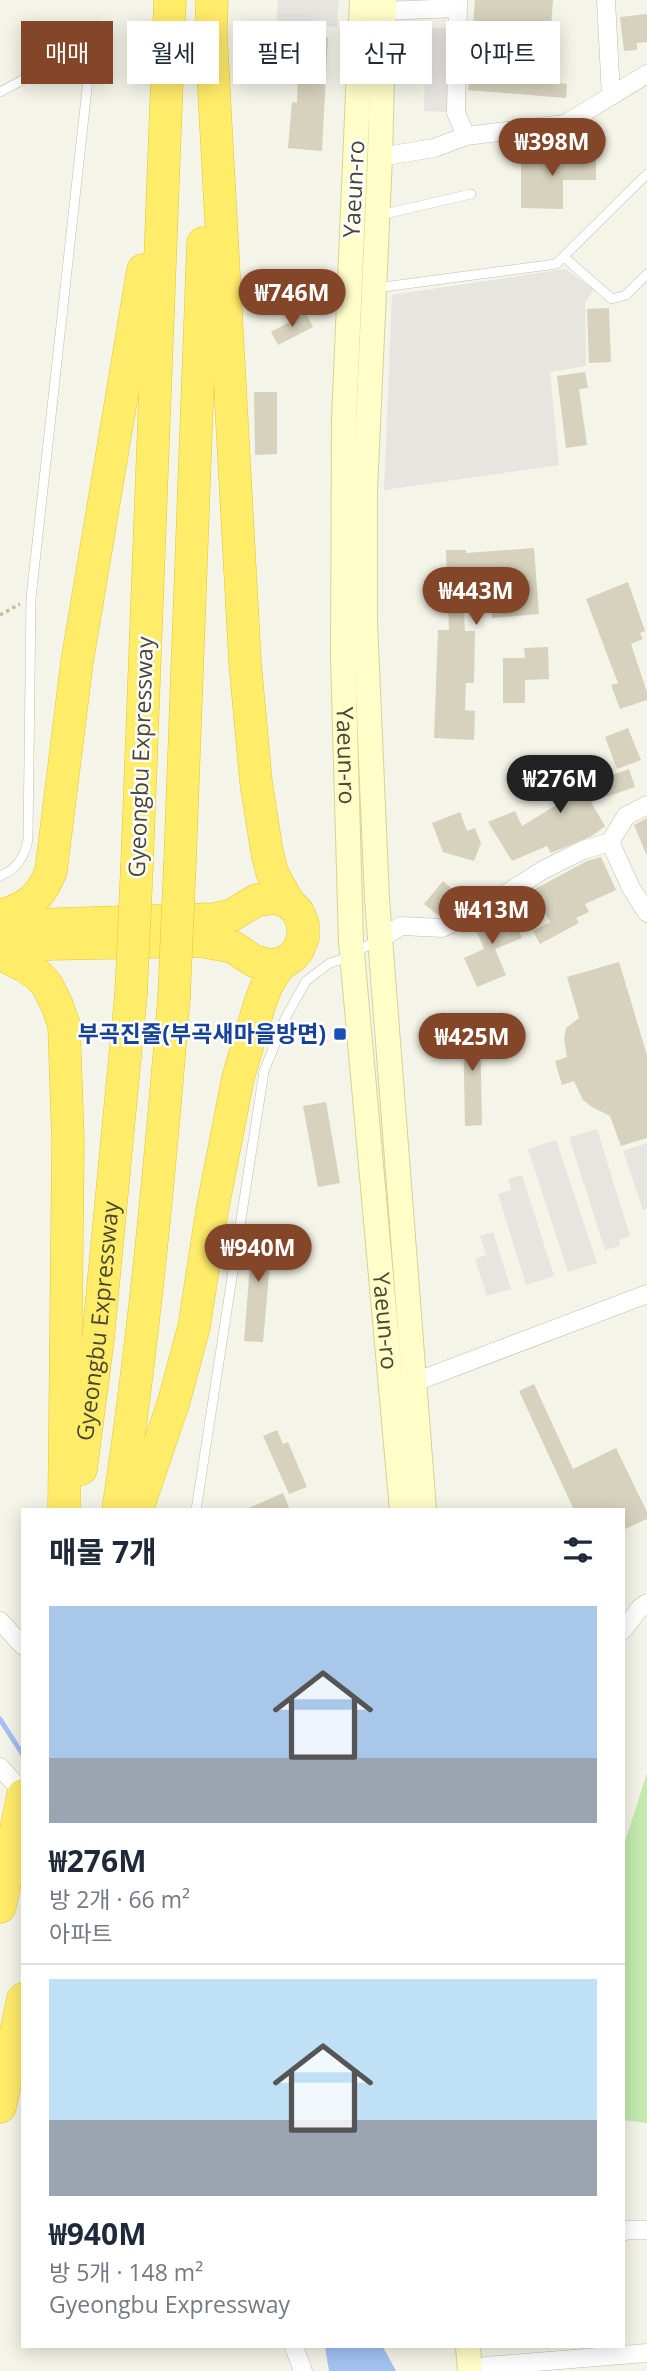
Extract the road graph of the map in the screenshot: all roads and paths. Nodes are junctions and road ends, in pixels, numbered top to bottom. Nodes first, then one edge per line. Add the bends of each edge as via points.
1 (170, 0) edge
2 (212, 0) edge
3 (606, 0) edge
4 (377, 4) edge
5 (458, 4) edge
6 (211, 21) edge
7 (647, 74) edge
8 (209, 84) edge
9 (214, 84) edge
10 (0, 92) edge
11 (611, 96) junction
12 (466, 136) junction
13 (164, 141) junction
14 (380, 157) junction
15 (647, 174) edge
16 (471, 194) dead end
17 (377, 216) junction
18 (564, 257) junction
19 (647, 274) edge
20 (373, 288) junction
21 (31, 598) junction
22 (0, 615) edge
23 (647, 805) edge
24 (610, 842) junction
25 (0, 876) edge
26 (288, 902) junction
27 (647, 913) edge
28 (0, 916) edge
29 (0, 926) edge
30 (241, 930) junction
31 (380, 939) junction
32 (0, 946) edge
33 (0, 954) edge
34 (353, 954) junction
35 (280, 964) junction
36 (647, 1294) edge
37 (415, 1382) junction
38 (64, 1508) edge
39 (74, 1508) edge
40 (118, 1508) edge
41 (138, 1508) edge
42 (196, 1508) edge
43 (402, 1508) edge
44 (424, 1508) edge
45 (647, 1603) edge
46 (0, 1620) edge
47 (625, 1627) edge
48 (21, 1644) edge
49 (0, 1767) edge
50 (21, 1792) edge
51 (21, 1804) edge
52 (0, 1907) edge
53 (21, 2008) edge
54 (0, 2107) edge
55 (647, 2230) edge
56 (625, 2232) edge
57 (294, 2348) edge
58 (469, 2348) edge
59 (647, 2353) edge
60 (483, 2365) edge
61 (564, 2366) edge
62 (303, 2371) edge

1 - 13 highway, Gyeongbu Expressway
2 - 6 highway, Gyeongbu Expressway
3 - 11 street
4 - 5 street
4 - 14 main road, Yaeun-ro
4 - 34 main road, Yaeun-ro via 344,420 344,656
5 - 12 street via 456,113
7 - 11 street
8 - 40 highway, Gyeongbu Expressway, bridge via 174,997 157,1203
9 - 26 highway via 245,662 267,852
10 - 21 lane via 92,43
11 - 12 street via 565,124
12 - 14 street via 434,148
13 - 28 highway via 77,662 51,871 36,900
13 - 39 highway, Gyeongbu Expressway, bridge via 131,993 98,1339
14 - 17 main road, Yaeun-ro
15 - 18 lane
16 - 17 lane
17 - 20 main road, Yaeun-ro
18 - 19 lane via 612,299 626,295
18 - 20 lane via 556,264
20 - 31 main road, Yaeun-ro via 365,622
21 - 22 path
21 - 25 lane via 28,839 17,866
23 - 24 street via 626,816
24 - 27 street
24 - 31 street via 543,870 442,928 401,926
26 - 30 highway via 266,897 253,902
26 - 35 highway via 300,915 304,934 294,955
29 - 30 highway via 198,921 232,915
30 - 32 highway via 225,944
30 - 35 highway via 260,964
31 - 34 lane
31 - 37 main road, Yaeun-ro
33 - 38 highway via 38,975 64,1025 68,1141
34 - 42 lane via 316,971 306,981 264,1071
34 - 43 main road, Yaeun-ro
35 - 41 highway via 260,1003 238,1078 194,1327
36 - 37 street
37 - 44 main road, Yaeun-ro
45 - 47 street
46 - 48 street
49 - 50 street
51 - 52 highway
53 - 54 highway
55 - 56 street
57 - 62 street
58 - 60 main road
59 - 61 street
60 - 61 street

